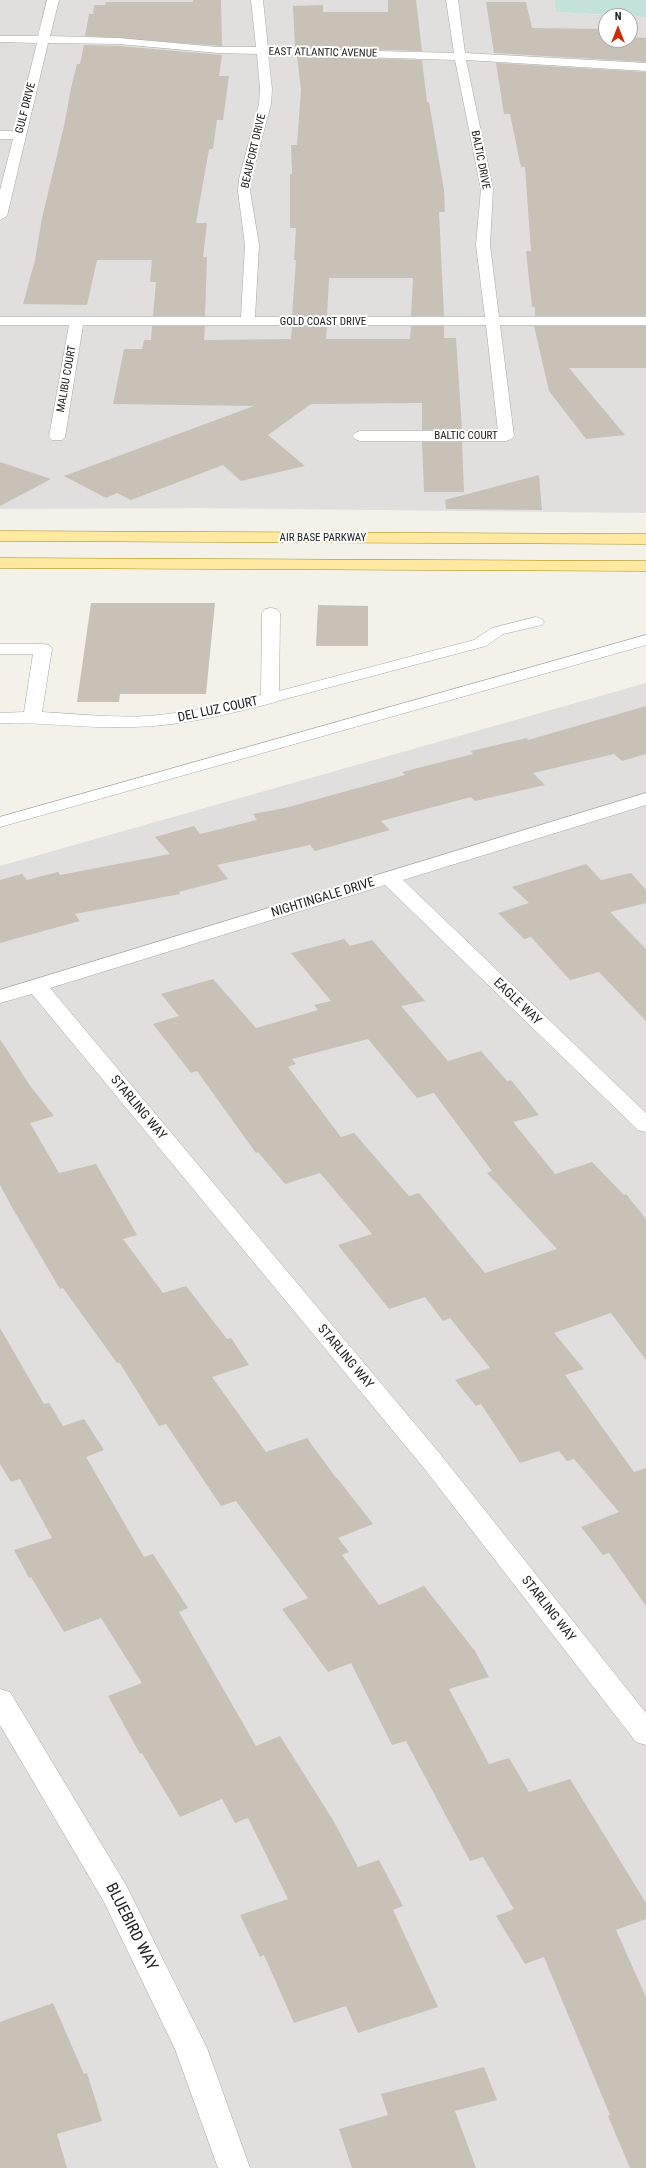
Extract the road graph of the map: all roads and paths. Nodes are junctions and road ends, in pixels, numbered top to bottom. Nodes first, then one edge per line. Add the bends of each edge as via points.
1 (54, 0) edge
2 (256, 0) edge
3 (452, 0) edge
4 (0, 40) edge
5 (44, 40) junction
6 (262, 52) junction
7 (459, 56) junction
8 (646, 67) edge
9 (0, 135) edge
10 (19, 135) junction
11 (0, 216) edge
12 (0, 321) edge
13 (77, 321) junction
14 (248, 321) junction
15 (494, 322) junction
16 (646, 322) edge
17 (360, 436) dead end
18 (57, 437) dead end
19 (0, 536) edge
20 (646, 539) edge
21 (0, 563) edge
22 (646, 566) edge
23 (271, 613) dead end
24 (536, 622) dead end
25 (646, 640) edge
26 (0, 648) edge
27 (270, 698) junction
28 (32, 716) junction
29 (0, 718) edge
30 (646, 799) edge
31 (0, 822) edge
32 (389, 878) junction
33 (37, 986) junction
34 (0, 997) edge
35 (646, 1125) edge
36 (0, 1700) edge
37 (646, 1734) edge
38 (234, 2168) edge

1 - 5 street, GULF DRIVE
2 - 6 street, BEAUFORT DRIVE
3 - 7 street, BALTIC DRIVE
4 - 5 street, EAST ATLANTIC AVENUE
5 - 6 street, EAST ATLANTIC AVENUE via 119,41 189,49
5 - 10 street, GULF DRIVE
6 - 7 street, EAST ATLANTIC AVENUE
6 - 14 street, BEAUFORT DRIVE via 265,104 244,191 252,246
7 - 8 street, EAST ATLANTIC AVENUE
7 - 15 street, BALTIC DRIVE via 487,189 483,245
9 - 10 street
10 - 11 street, GULF DRIVE
12 - 13 street, GOLD COAST DRIVE
13 - 14 street, GOLD COAST DRIVE
13 - 18 street, MALIBU COURT
14 - 15 street, GOLD COAST DRIVE
15 - 16 street, GOLD COAST DRIVE
15 - 17 street, BALTIC COURT via 506,436
19 - 20 main road, AIR BASE PARKWAY
21 - 22 main road
23 - 27 street, DEL LUZ COURT
24 - 27 lane via 498,631 480,643
25 - 31 lane
26 - 28 street via 43,649
27 - 28 street, DEL LUZ COURT via 177,719 132,722
28 - 29 street, DEL LUZ COURT
30 - 32 street, NIGHTINGALE DRIVE
32 - 33 street, NIGHTINGALE DRIVE
32 - 35 street, EAGLE WAY
33 - 34 street, NIGHTINGALE DRIVE
33 - 37 street, STARLING WAY via 432,1461
36 - 38 street, BLUEBIRD WAY via 115,1894 191,2048

